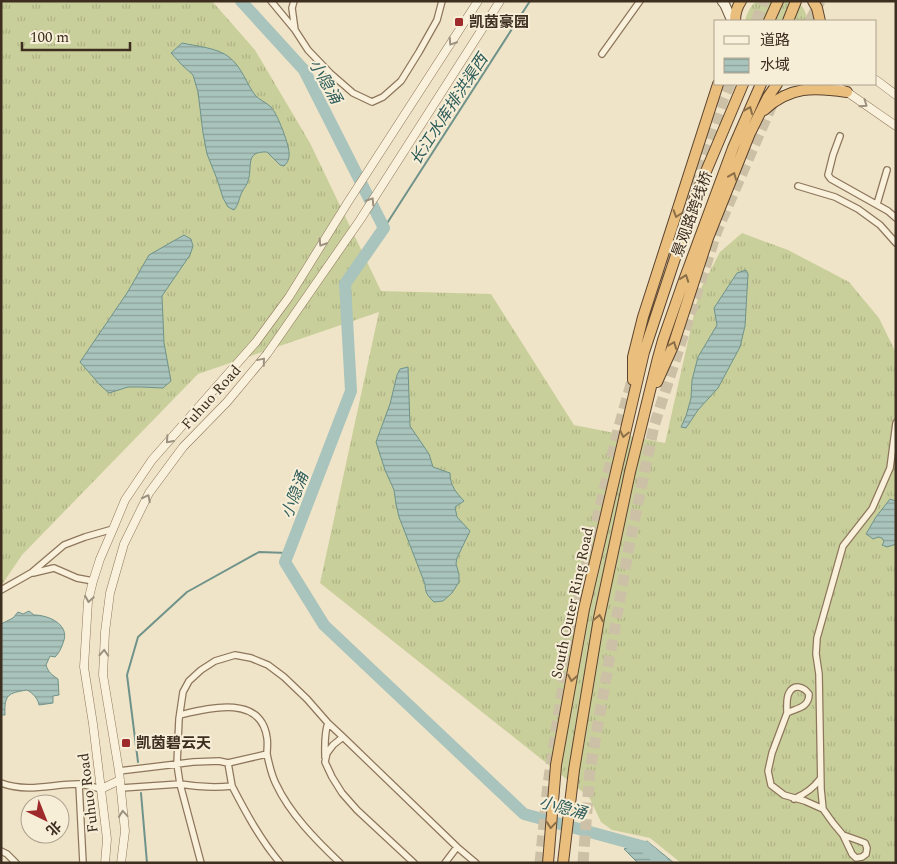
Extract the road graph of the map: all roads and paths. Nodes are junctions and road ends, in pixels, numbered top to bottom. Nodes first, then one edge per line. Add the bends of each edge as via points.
1 (271, 1) edge
2 (294, 1) edge
3 (442, 1) edge
4 (478, 1) edge
5 (500, 1) edge
6 (640, 1) edge
7 (722, 1) edge
8 (741, 1) edge
9 (778, 1) edge
10 (796, 1) edge
11 (813, 1) edge
12 (824, 1) edge
13 (733, 20) edge
14 (734, 20) edge
15 (769, 20) edge
16 (788, 20) edge
17 (820, 20) edge
18 (820, 20) edge
19 (295, 30) junction
20 (602, 54) dead end
21 (877, 81) edge
22 (718, 85) edge
23 (743, 85) edge
24 (761, 85) edge
25 (776, 85) edge
26 (834, 85) edge
27 (848, 92) junction
28 (896, 95) edge
29 (759, 114) junction
30 (896, 126) edge
31 (840, 136) dead end
32 (887, 170) dead end
33 (798, 186) dead end
34 (877, 204) junction
35 (896, 218) edge
36 (896, 243) edge
37 (644, 352) joint
38 (658, 358) joint
39 (632, 401) junction
40 (646, 406) junction
41 (896, 423) edge
42 (113, 529) junction
43 (31, 573) junction
44 (93, 581) junction
45 (1, 590) edge
46 (786, 714) junction
47 (180, 715) junction
48 (328, 723) junction
49 (343, 737) junction
50 (267, 754) junction
51 (325, 762) junction
52 (228, 763) junction
53 (177, 764) junction
54 (119, 771) junction
55 (821, 778) junction
56 (1, 783) edge
57 (79, 784) junction
58 (121, 784) junction
59 (180, 784) junction
60 (232, 786) junction
61 (102, 788) junction
62 (794, 798) junction
63 (823, 809) junction
64 (843, 835) junction
65 (457, 847) junction
66 (1, 851) edge
67 (564, 859) edge
68 (16, 863) edge
69 (83, 863) edge
70 (105, 863) edge
71 (121, 863) edge
72 (201, 863) edge
73 (280, 863) edge
74 (340, 863) edge
75 (414, 863) edge
76 (445, 863) edge
77 (476, 863) edge
78 (548, 863) edge

1 - 19 street
2 - 19 street
3 - 19 street via 437,20 401,80 383,97 372,102 353,93 330,73 308,50
4 -> 42 street, Fuhuo Road via 289,297 256,342 152,460 125,500
54 -> 5 street, Fuhuo Road via 103,675 105,632 110,593 124,544 149,493 183,447 267,354 360,220
6 - 20 street
7 - 13 main road
8 - 14 highway
9 - 15 highway
10 - 16 highway
11 - 17 highway
12 - 18 highway
21 - 28 street
22 -> 39 highway via 643,317 633,357
23 - 37 highway, 景观路跨线桥 via 696,196
38 -> 24 highway, 景观路跨线桥 via 730,157
25 - 29 highway
26 - 27 street
27 - 29 highway via 822,88 790,93
27 -> 30 street
40 -> 29 highway via 673,346 708,238
31 - 34 street via 828,175
32 - 34 street
33 - 36 street via 835,197 858,209 880,225
34 - 35 street
37 - 39 highway, South Outer Ring Road
38 - 40 highway, South Outer Ring Road
39 -> 78 highway, South Outer Ring Road via 584,609 556,765
67 -> 40 highway, South Outer Ring Road via 574,770 599,618
41 - 55 street via 890,468 872,509 843,546 817,638
42 - 43 street via 64,545
42 - 44 street, Fuhuo Road
43 - 44 street via 54,568
43 - 45 street
44 -> 61 street, Fuhuo Road via 88,601 84,668
46 - 46 street via 807,704 809,694 801,686 788,694
46 - 62 street via 768,771 771,785
47 - 48 street via 183,692 189,681 215,662 235,656 268,665 307,699
47 - 50 street via 203,709 243,708 263,725
47 - 53 street
48 - 49 street
48 - 51 street via 324,740
49 - 51 street via 333,745
49 - 65 street
50 - 52 street
50 - 74 street via 276,784 288,805
51 - 75 street via 342,793
52 - 53 street
52 - 60 street
53 - 54 street
53 - 59 street
54 - 58 street, Fuhuo Road
55 - 62 street via 810,791
55 - 63 street
56 - 57 street via 34,788
57 - 61 street
57 - 69 street
58 - 59 street
58 - 61 street
71 -> 58 street, Fuhuo Road via 125,831
59 - 60 street
59 - 72 street
60 - 73 street via 256,831
61 - 70 street, Fuhuo Road via 107,839
62 - 63 street
63 - 64 street
64 - 64 street via 856,858 866,854 865,843
65 - 76 street
65 - 77 street
66 - 68 street

